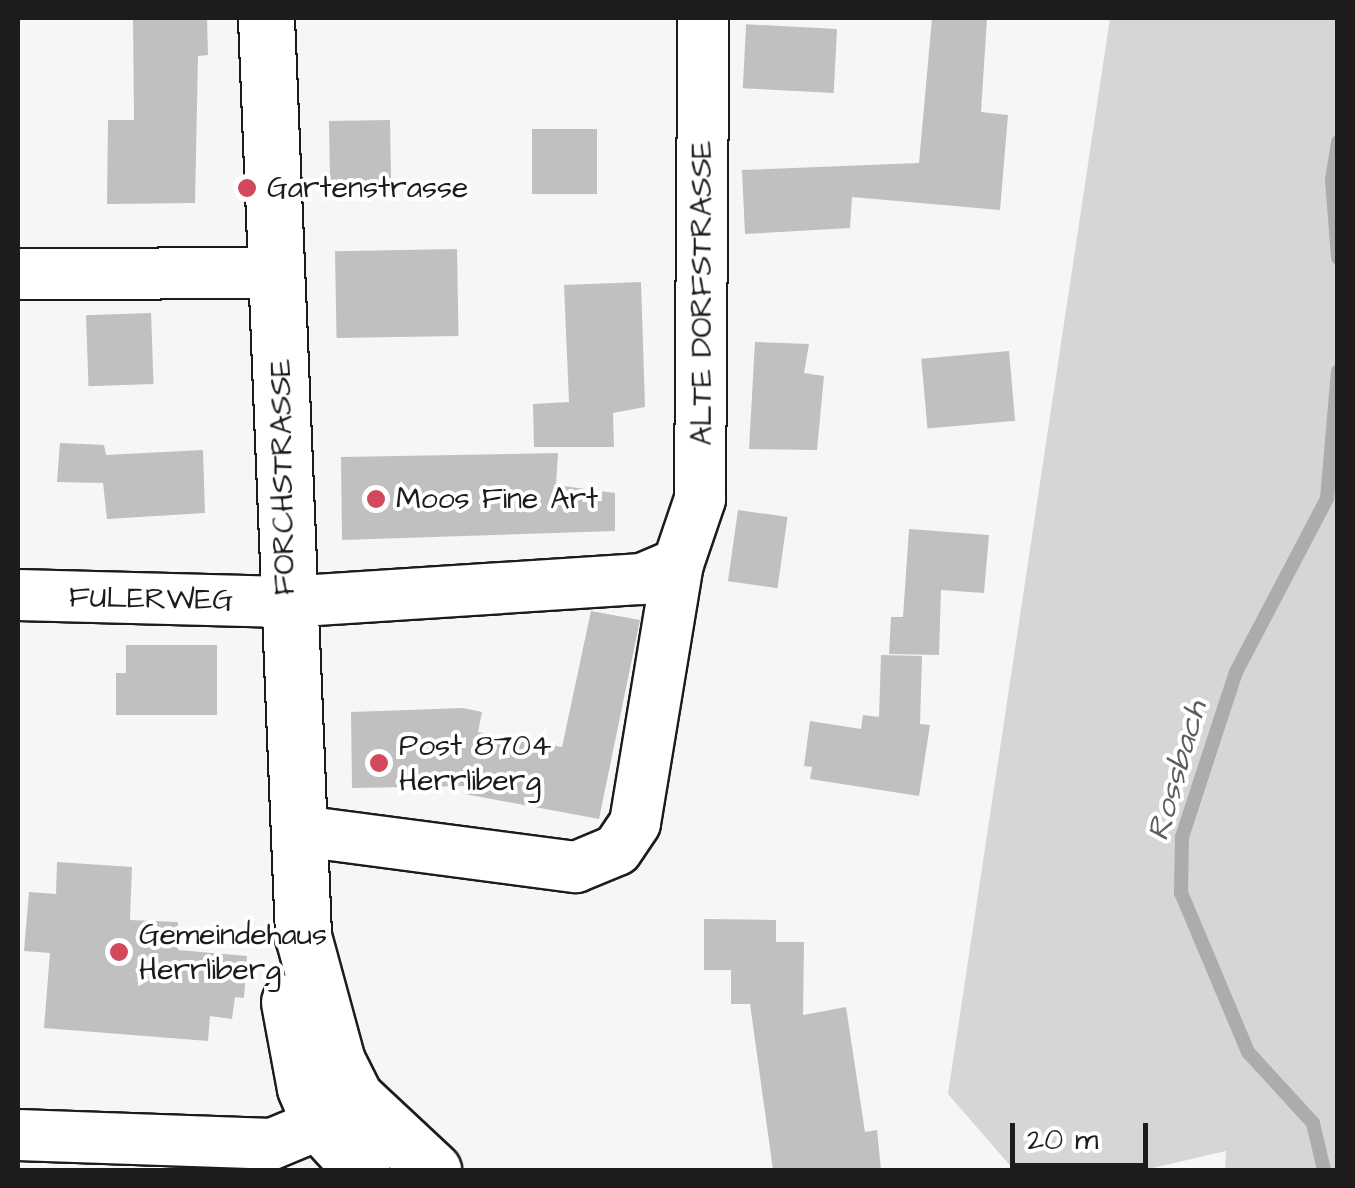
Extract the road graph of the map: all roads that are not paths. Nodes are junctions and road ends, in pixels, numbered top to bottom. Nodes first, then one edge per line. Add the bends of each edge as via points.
1 (266, 18) edge
2 (702, 18) edge
3 (18, 274) edge
4 (278, 274) junction
5 (678, 564) junction
6 (18, 596) edge
7 (286, 602) junction
8 (300, 831) junction
9 (338, 1110) junction
10 (18, 1136) edge
11 (362, 1170) edge
12 (432, 1170) edge

1 - 4 main road, FORCHSTRASSE
2 - 5 street, ALTE DORFSTRASSE via 700,499
3 - 4 street
4 - 7 main road, FORCHSTRASSE
5 - 7 street via 642,579
5 - 8 street, ALTE DORFSTRASSE via 635,824 617,850 576,867
6 - 7 street, FULERWEG
7 - 8 main road, FORCHSTRASSE
8 - 9 main road, FORCHSTRASSE via 303,936 288,1020
9 - 10 street via 272,1144
9 - 11 main road, FORCHSTRASSE
9 - 12 main road, FORCHSTRASSE

